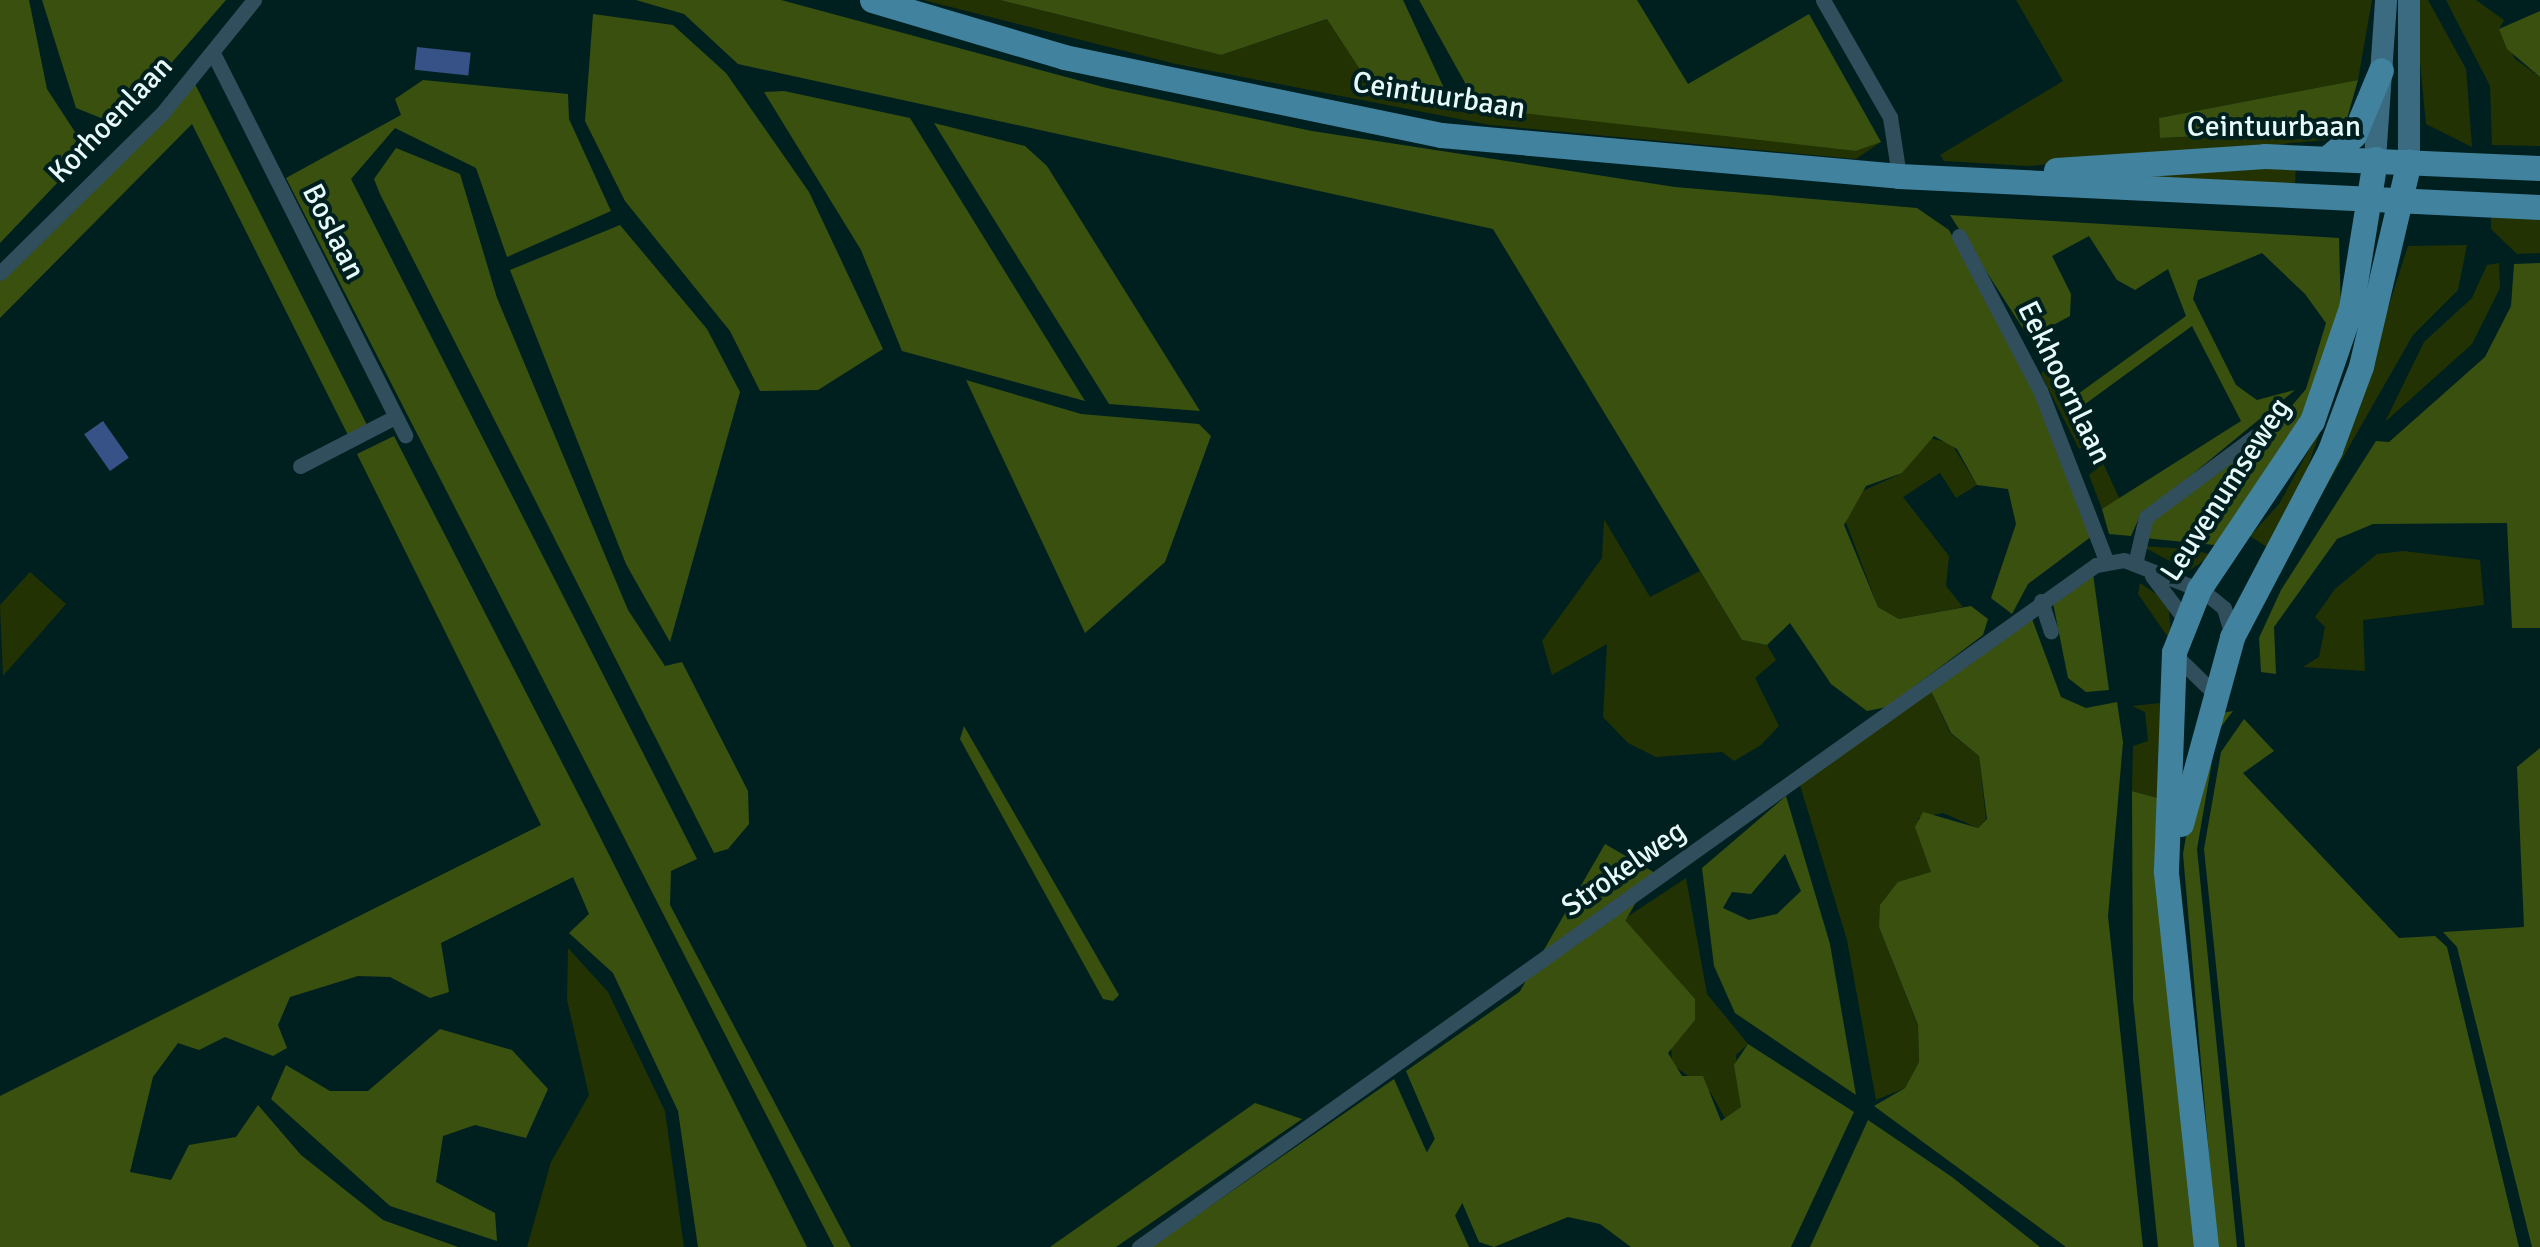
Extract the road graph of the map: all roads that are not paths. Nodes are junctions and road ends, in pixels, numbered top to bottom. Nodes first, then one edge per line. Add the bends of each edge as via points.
1 (254, 0) edge
2 (872, 0) edge
3 (1823, 0) edge
4 (2386, 0) edge
5 (2408, 0) edge
6 (213, 53) junction
7 (2381, 70) junction
8 (2327, 158) junction
9 (2376, 159) junction
10 (2409, 162) junction
11 (2540, 168) edge
12 (1899, 176) junction
13 (2008, 177) junction
14 (2366, 202) junction
15 (2402, 204) junction
16 (2540, 207) edge
17 (1959, 236) dead end
18 (0, 273) edge
19 (396, 418) junction
20 (405, 435) dead end
21 (2255, 436) dead end
22 (300, 466) dead end
23 (2106, 560) junction
24 (2140, 567) junction
25 (2199, 589) junction
26 (2040, 601) junction
27 (2183, 617) junction
28 (2050, 631) dead end
29 (2232, 637) junction
30 (2174, 652) junction
31 (2214, 692) junction
32 (2170, 921) junction
33 (1139, 1247) edge
34 (2206, 1247) edge

1 - 6 street, Korhoenlaan
2 - 12 main road, Ceintuurbaan via 1064,57 1441,135
3 - 12 street via 1890,117
4 - 7 main road
5 - 10 main road
6 - 18 street, Korhoenlaan
6 - 19 street, Boslaan
7 - 8 main road via 2354,135
7 - 9 main road
8 - 9 main road, Ceintuurbaan
8 - 13 main road, Ceintuurbaan via 2126,162
9 - 10 main road, Ceintuurbaan
9 - 14 main road, Leuvenumseweg
10 - 11 main road, Ceintuurbaan
10 - 15 main road, Leuvenumseweg
12 - 13 main road, Ceintuurbaan
13 - 14 main road, Ceintuurbaan
14 - 15 main road, Ceintuurbaan
14 - 25 main road, Leuvenumseweg via 2350,308 2312,421
15 - 16 main road, Ceintuurbaan
15 - 29 main road, Leuvenumseweg via 2330,450
17 - 23 street, Eekhoornlaan via 2040,390
19 - 20 street, Boslaan
19 - 22 street
21 - 24 street, Leuvenumseweg via 2146,518
23 - 24 street
23 - 26 street, Strokelweg
24 - 25 street
24 - 27 street
25 - 27 main road, Leuvenumseweg
25 - 29 street via 2224,608
26 - 28 street
26 - 33 street, Strokelweg
27 - 30 main road, Leuvenumseweg
29 - 31 main road, Leuvenumseweg
30 - 31 street via 2190,680
30 - 32 main road, Leuvenumseweg
31 - 32 main road, Leuvenumseweg via 2186,794
32 - 34 main road, Leuvenumseweg

